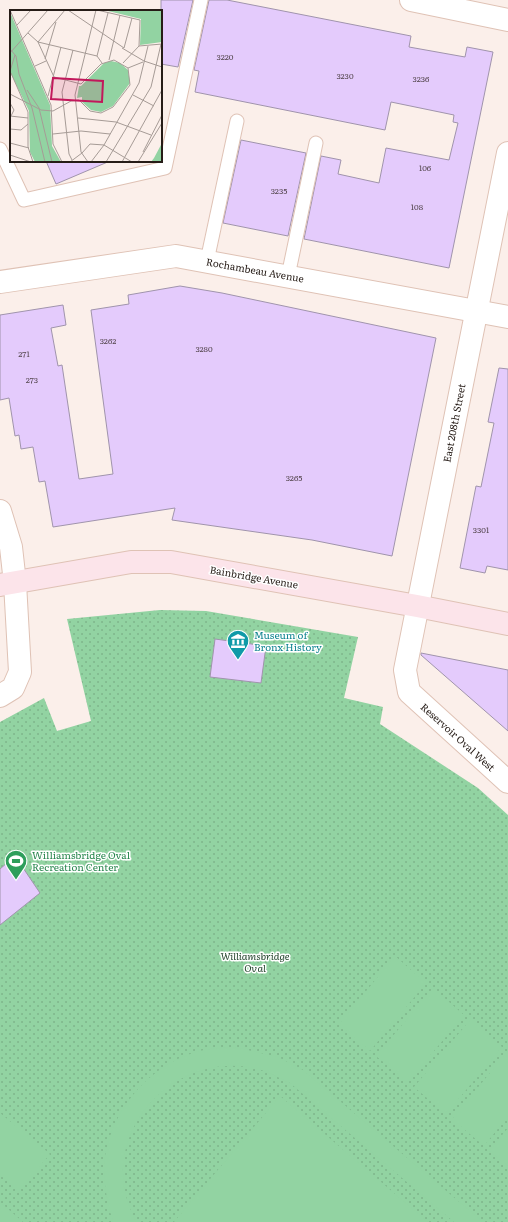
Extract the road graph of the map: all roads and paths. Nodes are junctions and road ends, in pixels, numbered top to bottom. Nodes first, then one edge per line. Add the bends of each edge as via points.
1 (201, 0) edge
2 (410, 0) edge
3 (508, 20) edge
4 (237, 121) dead end
5 (316, 143) dead end
6 (0, 149) edge
7 (508, 153) edge
8 (206, 261) junction
9 (288, 276) junction
10 (0, 282) edge
11 (477, 310) junction
12 (508, 317) edge
13 (0, 511) edge
14 (8, 584) edge
15 (417, 606) junction
16 (508, 624) edge
17 (409, 692) joint
18 (0, 696) edge
19 (508, 782) edge

1 - 6 lane via 164,168 24,200
2 - 3 street
4 - 8 lane
5 - 9 lane
7 - 11 street, East 208th Street
8 - 9 street, Rochambeau Avenue
8 - 10 street, Rochambeau Avenue via 176,256
9 - 11 street, Rochambeau Avenue
11 - 12 street, Rochambeau Avenue
11 - 15 street, East 208th Street
13 - 14 street via 11,547
14 - 15 main road, Bainbridge Avenue via 131,562 171,562
14 - 18 street via 20,672 12,688
15 - 16 main road, Bainbridge Avenue
15 - 17 street, East 208th Street via 405,670
17 - 19 street, Reservoir Oval West

